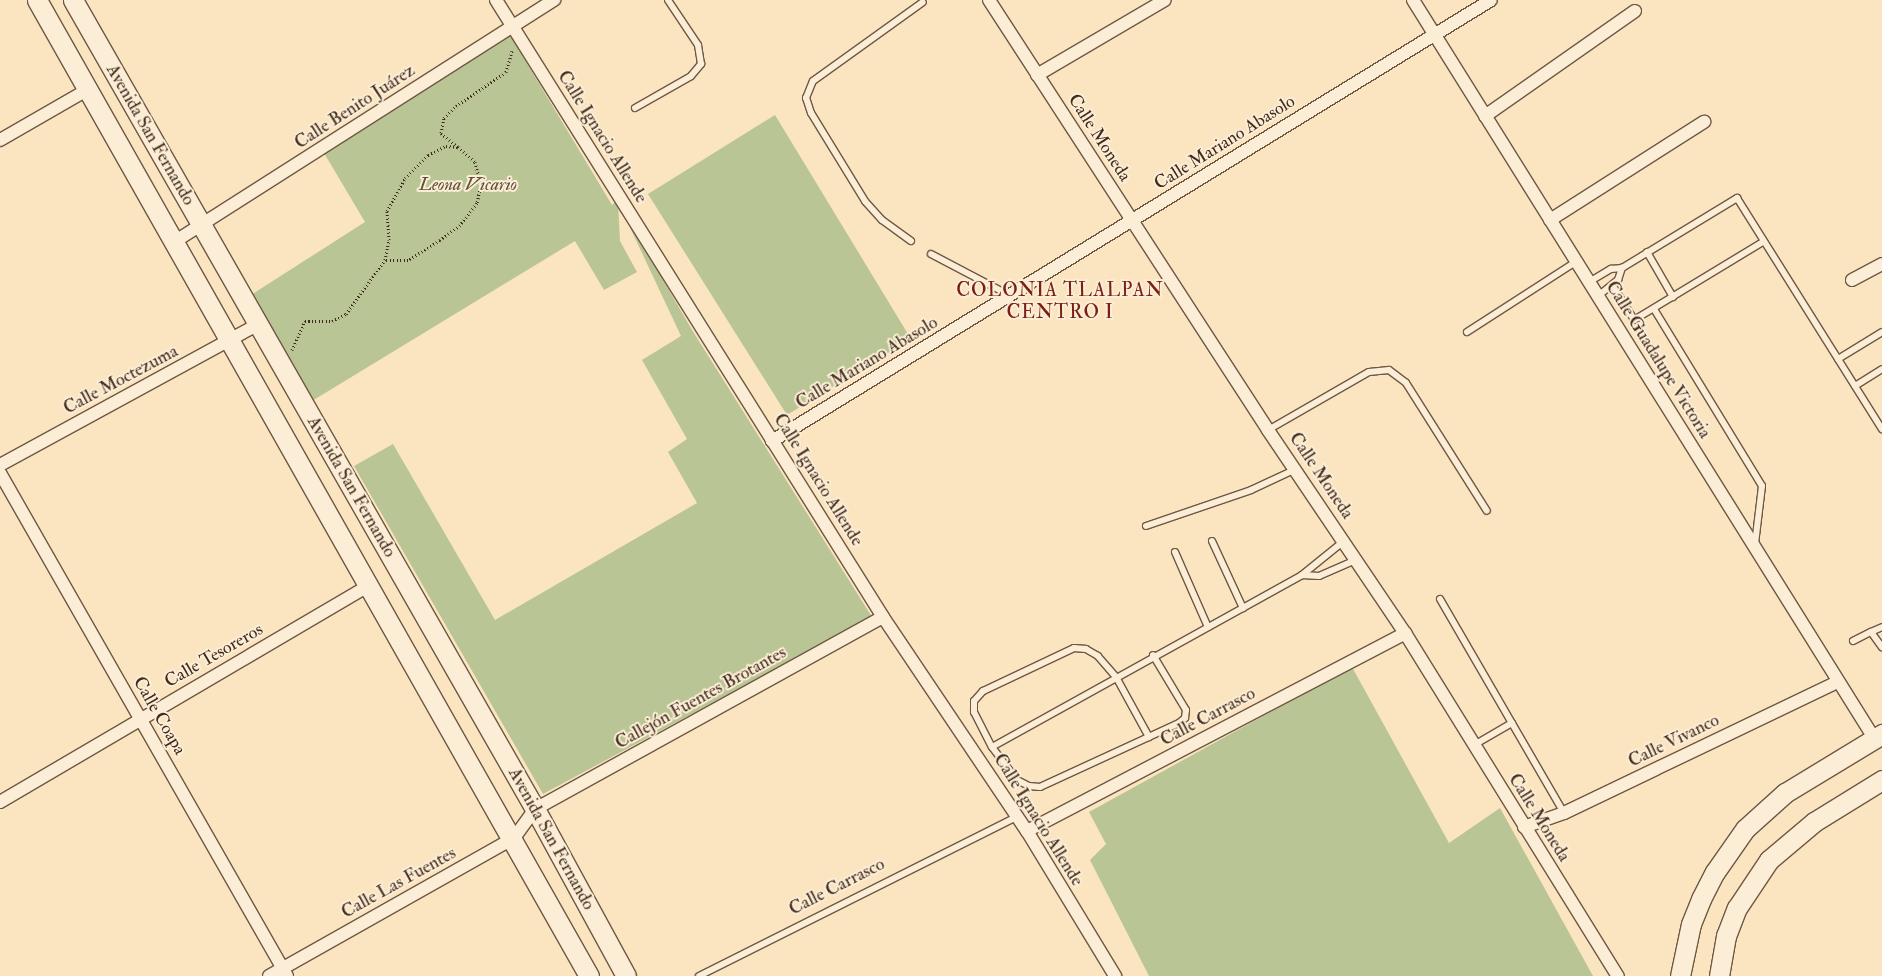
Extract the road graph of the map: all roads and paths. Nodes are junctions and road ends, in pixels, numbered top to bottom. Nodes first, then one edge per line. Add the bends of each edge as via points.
1 (37, 0) edge
2 (73, 0) edge
3 (496, 0) edge
4 (554, 0) edge
5 (668, 0) edge
6 (989, 0) edge
7 (1165, 0) edge
8 (1413, 0) edge
9 (1491, 0) edge
10 (922, 2) dead end
11 (1634, 11) dead end
12 (511, 27) junction
13 (1433, 34) junction
14 (520, 41) junction
15 (1037, 75) junction
16 (87, 90) junction
17 (635, 108) dead end
18 (1485, 116) junction
19 (1704, 122) dead end
20 (0, 140) edge
21 (458, 148) junction
22 (1550, 220) junction
23 (1131, 221) junction
24 (201, 226) junction
25 (911, 241) dead end
26 (174, 242) junction
27 (1763, 242) junction
28 (1647, 252) junction
29 (931, 254) dead end
30 (385, 260) junction
31 (1577, 261) junction
32 (1882, 264) edge
33 (1622, 268) junction
34 (1852, 280) dead end
35 (1589, 282) junction
36 (1613, 286) junction
37 (1010, 296) junction
38 (1598, 296) junction
39 (1673, 297) junction
40 (1654, 309) junction
41 (257, 325) junction
42 (1467, 332) dead end
43 (1882, 332) edge
44 (229, 342) junction
45 (1838, 359) junction
46 (279, 363) junction
47 (1882, 369) edge
48 (1855, 386) junction
49 (1879, 418) edge
50 (1882, 429) edge
51 (1268, 430) junction
52 (772, 441) junction
53 (0, 465) edge
54 (1296, 469) junction
55 (0, 473) edge
56 (1487, 511) dead end
57 (1146, 526) dead end
58 (1212, 541) dead end
59 (1344, 541) junction
60 (1754, 548) junction
61 (1175, 552) dead end
62 (1356, 560) junction
63 (1302, 575) junction
64 (368, 586) junction
65 (1440, 600) dead end
66 (1243, 608) junction
67 (883, 617) junction
68 (1208, 627) junction
69 (1882, 627) edge
70 (1871, 632) junction
71 (1406, 633) junction
72 (1853, 640) dead end
73 (1882, 648) edge
74 (1153, 655) junction
75 (1116, 676) junction
76 (1838, 682) junction
77 (140, 720) junction
78 (1512, 723) junction
79 (1878, 736) edge
80 (1149, 737) junction
81 (1474, 745) junction
82 (992, 747) junction
83 (1882, 780) edge
84 (0, 802) edge
85 (535, 809) junction
86 (1564, 813) junction
87 (1018, 816) junction
88 (1524, 827) junction
89 (1027, 831) junction
90 (514, 838) junction
91 (285, 972) edge
92 (269, 976) edge
93 (589, 976) edge
94 (626, 976) edge
95 (699, 976) edge
96 (1114, 976) edge
97 (1618, 976) edge
98 (1680, 976) edge
99 (1718, 976) edge

1 - 16 main road, Avenida San Fernando
2 - 24 main road, Avenida San Fernando
3 - 12 street, Calle Ignacio Allende
4 - 12 street, Calle Benito Juárez
5 - 17 lane via 698,46 700,64 691,76
6 - 15 street, Calle Moneda
7 - 15 street
8 - 13 street, Calle Guadalupe Victoria
9 - 13 street, Calle Mariano Abasolo
10 - 25 lane via 813,81 806,98 811,113 866,201 882,220
11 - 18 street
12 - 14 street, Calle Ignacio Allende
12 - 24 street, Calle Benito Juárez
13 - 18 street, Calle Guadalupe Victoria
13 - 23 street, Calle Mariano Abasolo
14 - 21 path via 513,46 506,72 444,118 442,133
14 - 52 street, Calle Ignacio Allende
15 - 23 street, Calle Moneda
16 - 20 street
16 - 26 main road, Avenida San Fernando
18 - 22 street, Calle Guadalupe Victoria
19 - 22 street
21 - 30 path via 446,146 428,155 392,197 387,211 389,240
21 - 30 path via 475,162 481,184 477,202 460,225 440,240 408,260
22 - 31 street, Calle Guadalupe Victoria
23 - 37 street, Calle Mariano Abasolo
23 - 51 street, Calle Moneda
24 - 26 street, Calle Benito Juárez
24 - 41 main road, Avenida San Fernando
26 - 44 main road, Avenida San Fernando
27 - 28 lane via 1737,198
27 - 39 lane
27 - 45 lane
28 - 33 lane
28 - 39 lane
29 - 37 lane
30 - 46 path via 346,314 332,320 305,321 293,349
31 - 35 street, Calle Guadalupe Victoria
31 - 42 lane
32 - 34 street
33 - 35 lane via 1611,269
33 - 36 lane via 1620,278
35 - 38 street, Calle Guadalupe Victoria
36 - 38 lane
36 - 40 lane via 1634,320
37 - 52 street, Calle Mariano Abasolo
38 - 60 street, Calle Guadalupe Victoria
39 - 40 lane
40 - 60 lane via 1762,486
41 - 44 street, Calle Moctezuma
41 - 46 main road, Avenida San Fernando
43 - 45 lane
44 - 53 street, Calle Moctezuma
44 - 64 main road, Avenida San Fernando
45 - 48 lane
46 - 85 main road, Avenida San Fernando
47 - 48 lane
48 - 49 lane
49 - 50 lane
51 - 54 street, Calle Moneda
51 - 56 lane via 1369,372 1389,370 1406,383
52 - 67 street, Calle Ignacio Allende
54 - 57 lane via 1251,490
54 - 59 street, Calle Moneda
55 - 77 street, Calle Coapa
58 - 66 lane
59 - 62 street, Calle Moneda
59 - 63 lane
60 - 76 street, Calle Guadalupe Victoria
61 - 68 lane
62 - 63 lane via 1319,576
62 - 71 street, Calle Moneda
63 - 66 lane
64 - 77 street, Calle Tesoreros
64 - 90 main road, Avenida San Fernando
65 - 78 lane
66 - 68 lane
67 - 85 street, Callejón Fuentes Brotantes
67 - 87 street, Calle Ignacio Allende
68 - 74 lane
69 - 70 lane
70 - 72 lane
70 - 73 lane
71 - 81 street, Calle Moneda
71 - 89 street, Calle Carrasco
74 - 75 lane
74 - 80 lane via 1186,710 1179,724
75 - 80 lane
75 - 82 lane
75 - 82 lane via 1098,656 1086,649 1074,648 982,690 974,701 974,712
76 - 79 street, Calle Guadalupe Victoria
76 - 86 street, Calle Vivanco
77 - 84 street, Calle Tesoreros
77 - 91 street, Calle Coapa
78 - 81 lane
78 - 86 lane
79 - 98 main road via 1785,793 1736,840 1701,899 1689,933
80 - 82 lane via 1040,787 1017,780
81 - 88 street, Calle Moneda
83 - 99 main road via 1814,822 1769,860 1737,908 1726,936
85 - 90 street, Calle Las Fuentes
85 - 94 main road, Avenida San Fernando
86 - 88 street, Calle Vivanco
87 - 89 street, Calle Ignacio Allende
87 - 95 lane, Calle Carrasco
88 - 97 street, Calle Moneda
89 - 96 street, Calle Ignacio Allende
90 - 91 street, Calle Las Fuentes
90 - 93 main road, Avenida San Fernando
91 - 92 street, Calle Las Fuentes

